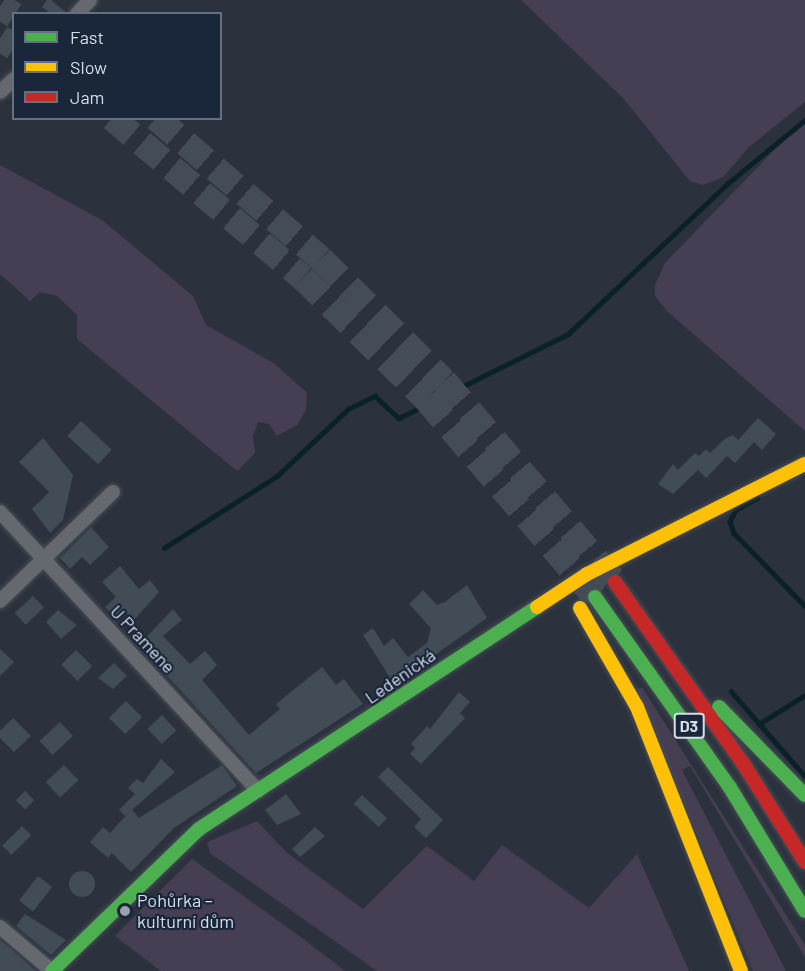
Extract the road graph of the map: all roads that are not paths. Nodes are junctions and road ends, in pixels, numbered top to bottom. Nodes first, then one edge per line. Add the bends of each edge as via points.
1 (90, 0) edge
2 (79, 12) edge
3 (12, 81) edge
4 (0, 92) edge
5 (805, 464) edge
6 (113, 492) dead end
7 (0, 512) edge
8 (44, 558) junction
9 (615, 582) tunnel mouth
10 (595, 597) tunnel mouth
11 (0, 601) edge
12 (580, 608) dead end
13 (673, 660) junction
14 (258, 791) junction
15 (805, 795) edge
16 (805, 862) edge
17 (805, 911) edge
18 (0, 927) edge
19 (52, 971) edge
20 (741, 971) edge

1 - 2 street
3 - 4 street
5 - 14 main road, Ledenická via 587,574
6 - 8 street
7 - 8 street, U Pramene
8 - 11 street
8 - 14 street, U Pramene
9 - 13 main road, D3
10 - 17 main road, D3 via 729,786
12 - 20 main road, D3 via 637,707
13 - 15 main road, D3
13 - 16 main road, D3
14 - 19 main road, Ledenická via 199,829 161,862
18 - 19 street

